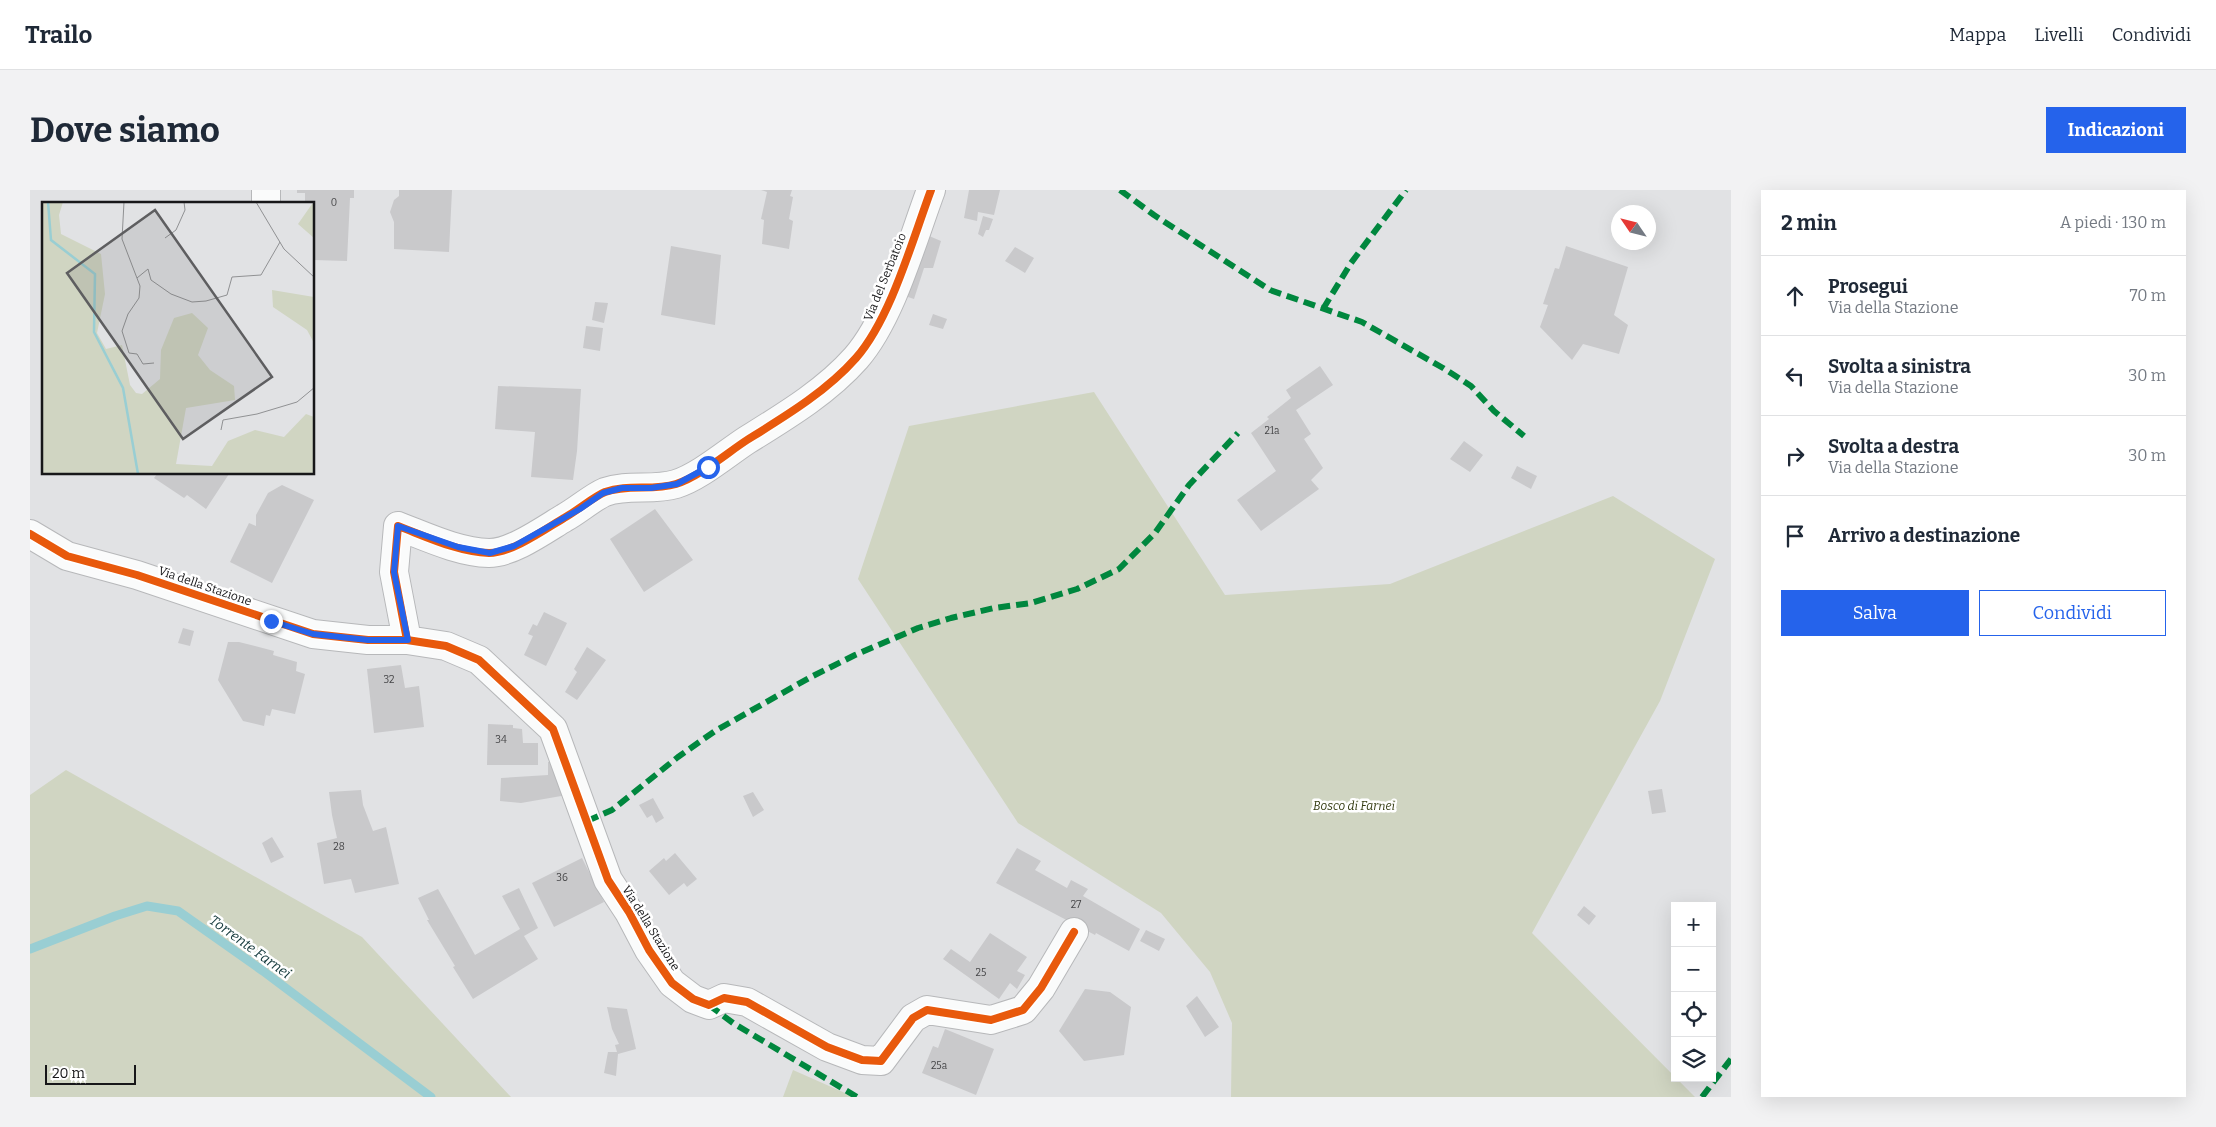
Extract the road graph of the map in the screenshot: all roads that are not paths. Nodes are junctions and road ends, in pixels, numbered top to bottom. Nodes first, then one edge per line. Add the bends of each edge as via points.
1 (931, 190) edge
2 (30, 534) edge
3 (408, 640) junction
4 (1074, 932) dead end

1 - 3 street, Via del Serbatoio via 889,302 877,328 856,358 776,422 708,467 677,484 622,488 603,493 514,546 490,553 458,547 398,526 394,572
2 - 3 street, Via della Stazione via 67,556 137,575 313,634 368,640
3 - 4 street, Via della Stazione via 446,646 479,660 553,729 608,880 648,950 672,982 693,999 709,1005 724,998 748,1002 828,1047 862,1060 881,1061 912,1018 927,1010 991,1020 1023,1010 1041,988

